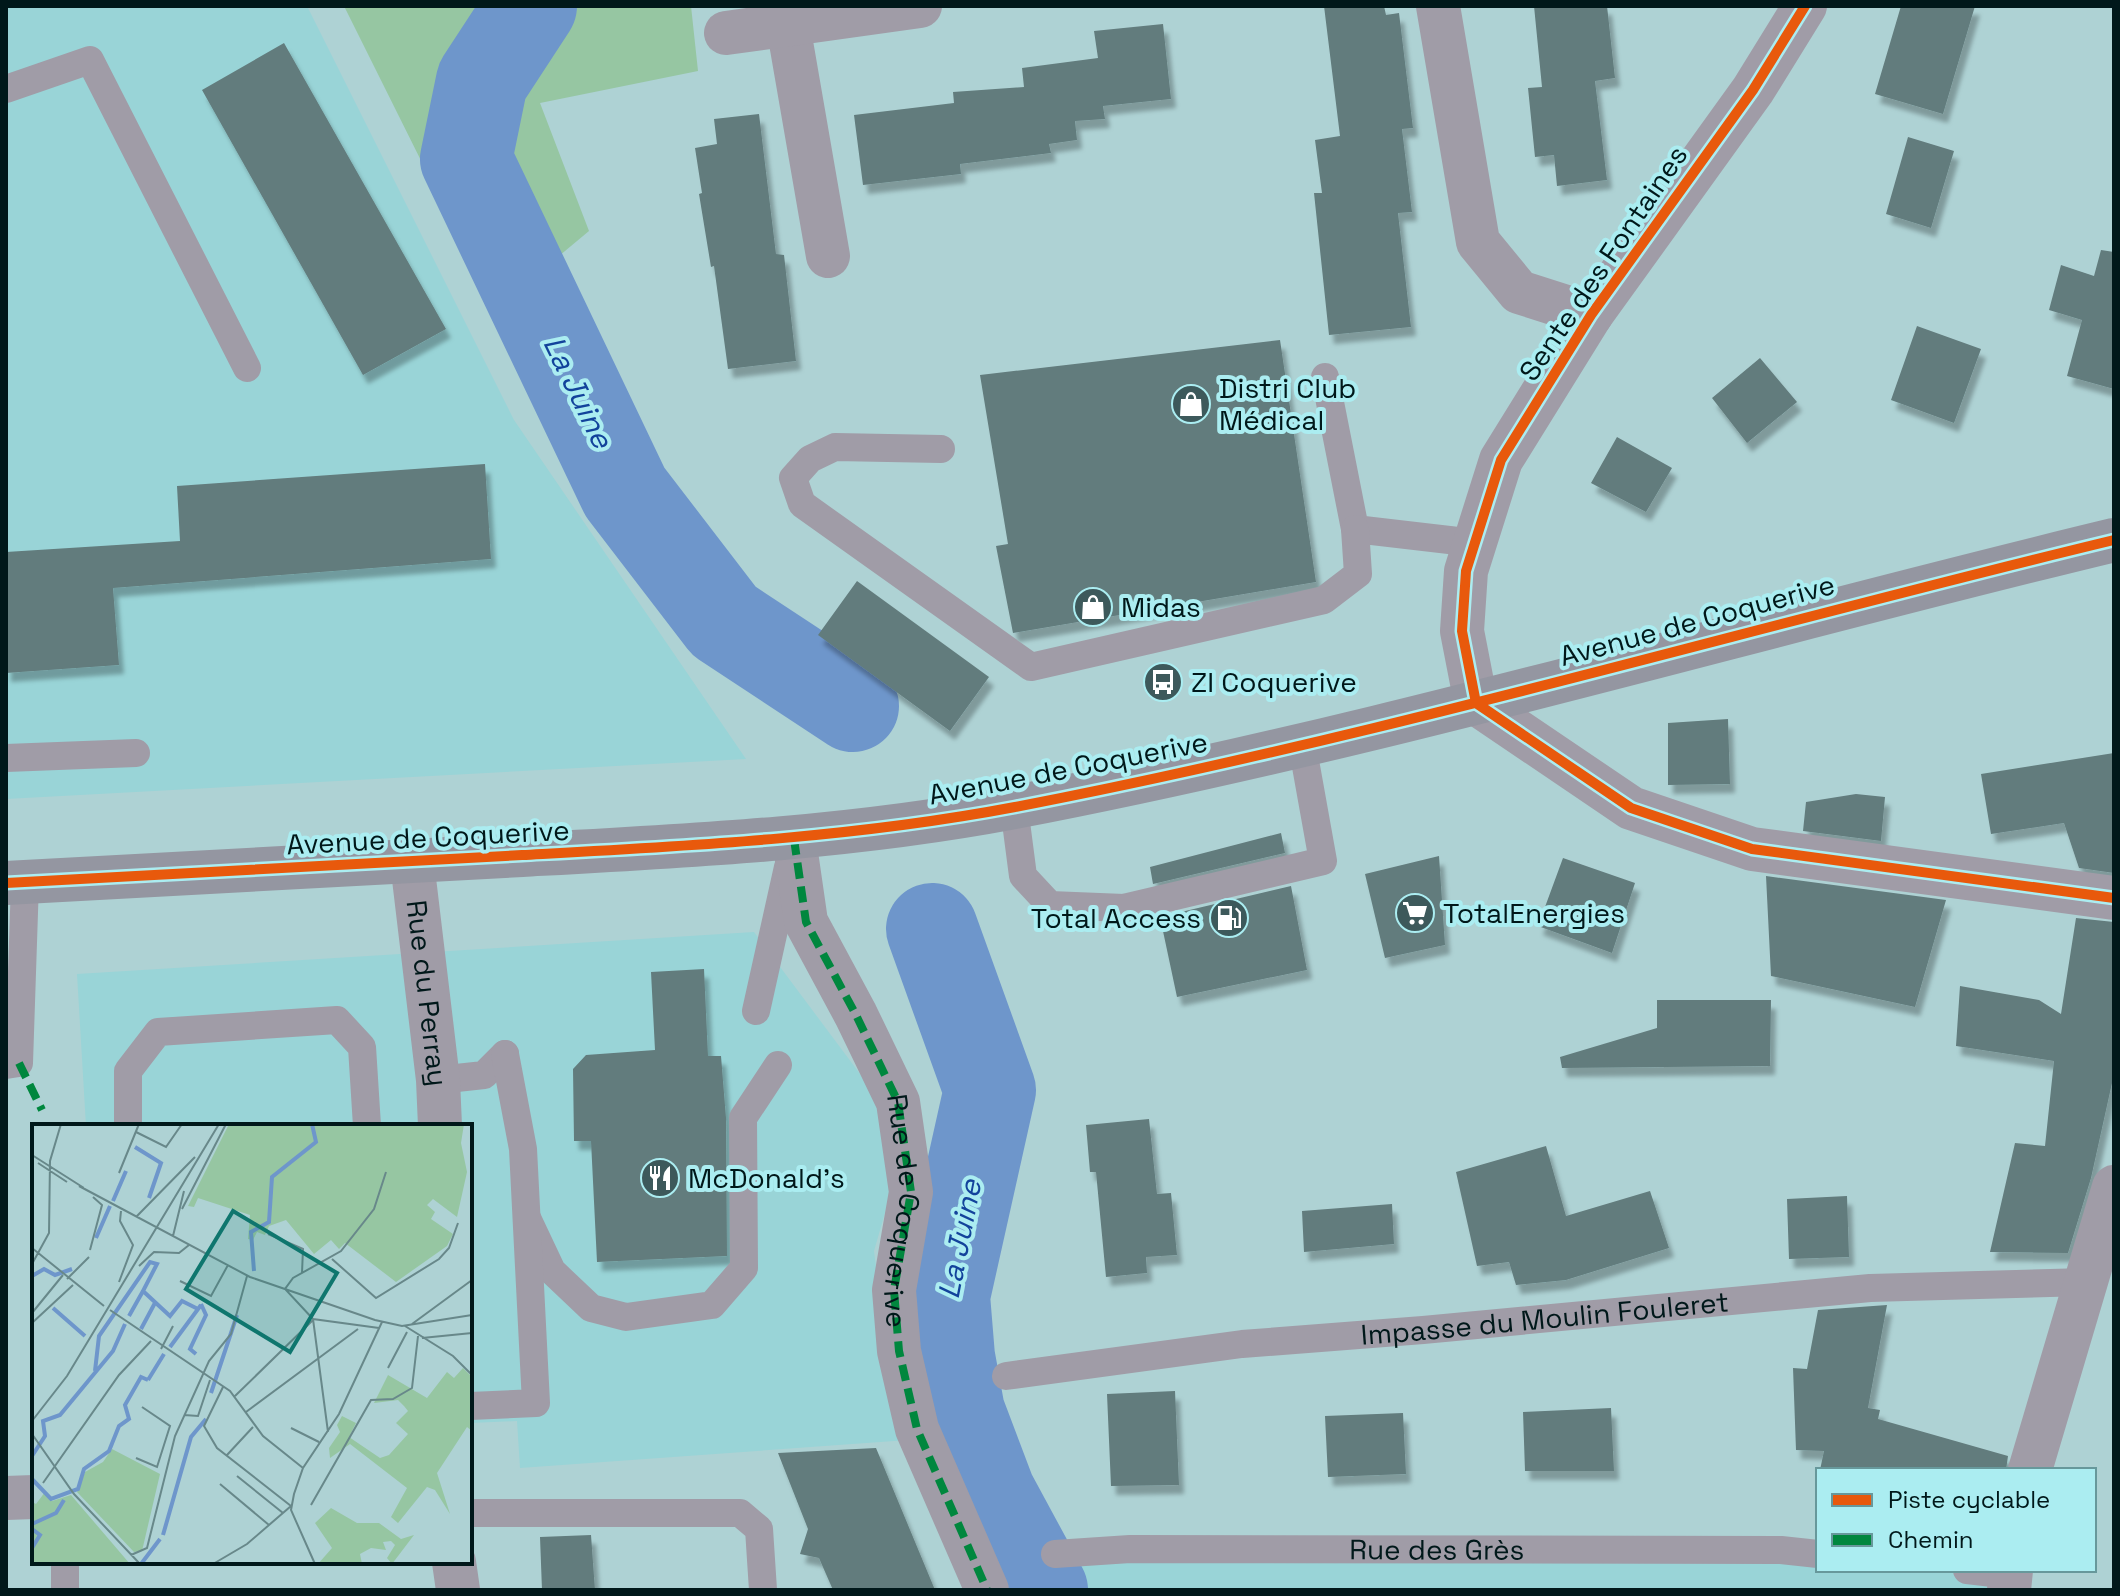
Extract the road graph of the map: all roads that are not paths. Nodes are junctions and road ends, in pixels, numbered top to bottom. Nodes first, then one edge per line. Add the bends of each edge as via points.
1 (920, 6) edge
2 (1438, 6) edge
3 (1805, 6) edge
4 (788, 25) junction
5 (726, 33) dead end
6 (6, 89) edge
7 (828, 256) dead end
8 (1591, 315) junction
9 (247, 368) dead end
10 (1325, 377) dead end
11 (941, 449) dead end
12 (1355, 529) junction
13 (2114, 540) edge
14 (1475, 543) junction
15 (1476, 703) junction
16 (1302, 744) junction
17 (136, 753) dead end
18 (6, 758) edge
19 (1014, 807) junction
20 (794, 839) junction
21 (412, 862) junction
22 (15, 883) edge
23 (2114, 898) edge
24 (756, 1011) dead end
25 (6, 1065) edge
26 (778, 1065) dead end
27 (438, 1080) junction
28 (128, 1124) edge
29 (367, 1124) edge
30 (440, 1124) edge
31 (2114, 1187) edge
32 (527, 1218) junction
33 (2086, 1282) junction
34 (1006, 1376) dead end
35 (472, 1406) edge
36 (2031, 1468) edge
37 (32, 1497) edge
38 (6, 1498) edge
39 (472, 1513) edge
40 (1055, 1554) dead end
41 (1816, 1554) edge
42 (65, 1564) edge
43 (454, 1564) edge
44 (1978, 1572) edge
45 (2010, 1578) edge
46 (65, 1590) edge
47 (458, 1590) edge
48 (763, 1590) edge
49 (987, 1590) edge

1 - 4 street
2 - 8 street via 1478,242 1519,292
3 - 8 street, Sente des Fontaines via 1753,90
4 - 5 street
4 - 7 street
6 - 9 lane via 90,60
8 - 14 street, Sente des Fontaines via 1501,460
10 - 12 lane
11 - 12 lane via 835,447 810,459 793,478 802,504 1031,667 1324,600 1358,574
12 - 14 lane
13 - 15 main road, Avenue de Coquerive
14 - 15 street, Sente des Fontaines via 1466,571 1462,631
15 - 16 main road, Avenue de Coquerive
15 - 23 street via 1631,808 1752,849
16 - 19 main road, Avenue de Coquerive
16 - 19 lane via 1323,861 1124,908 1050,905 1023,876
17 - 18 lane
19 - 20 main road, Avenue de Coquerive
20 - 21 main road, Avenue de Coquerive
20 - 24 lane
20 - 49 street, Rue de Coquerive via 806,922 898,1102 911,1192 894,1290 899,1351 917,1429
21 - 22 main road, Avenue de Coquerive
21 - 27 street, Rue du Perray
22 - 25 lane via 19,1063
26 - 32 lane via 743,1118 744,1268 712,1305 626,1317 591,1308 552,1271
27 - 30 street, Rue du Perray
27 - 32 lane via 484,1075 505,1054 522,1143
28 - 29 lane via 128,1071 158,1032 337,1020 362,1047
31 - 33 street
32 - 35 lane via 536,1403
33 - 34 lane, Impasse du Moulin Fouleret via 1870,1288 1242,1344
33 - 36 street
37 - 38 street
39 - 48 lane via 740,1513 759,1529
40 - 41 lane, Rue des Grès via 1130,1549
42 - 46 lane
43 - 47 street
44 - 45 lane

